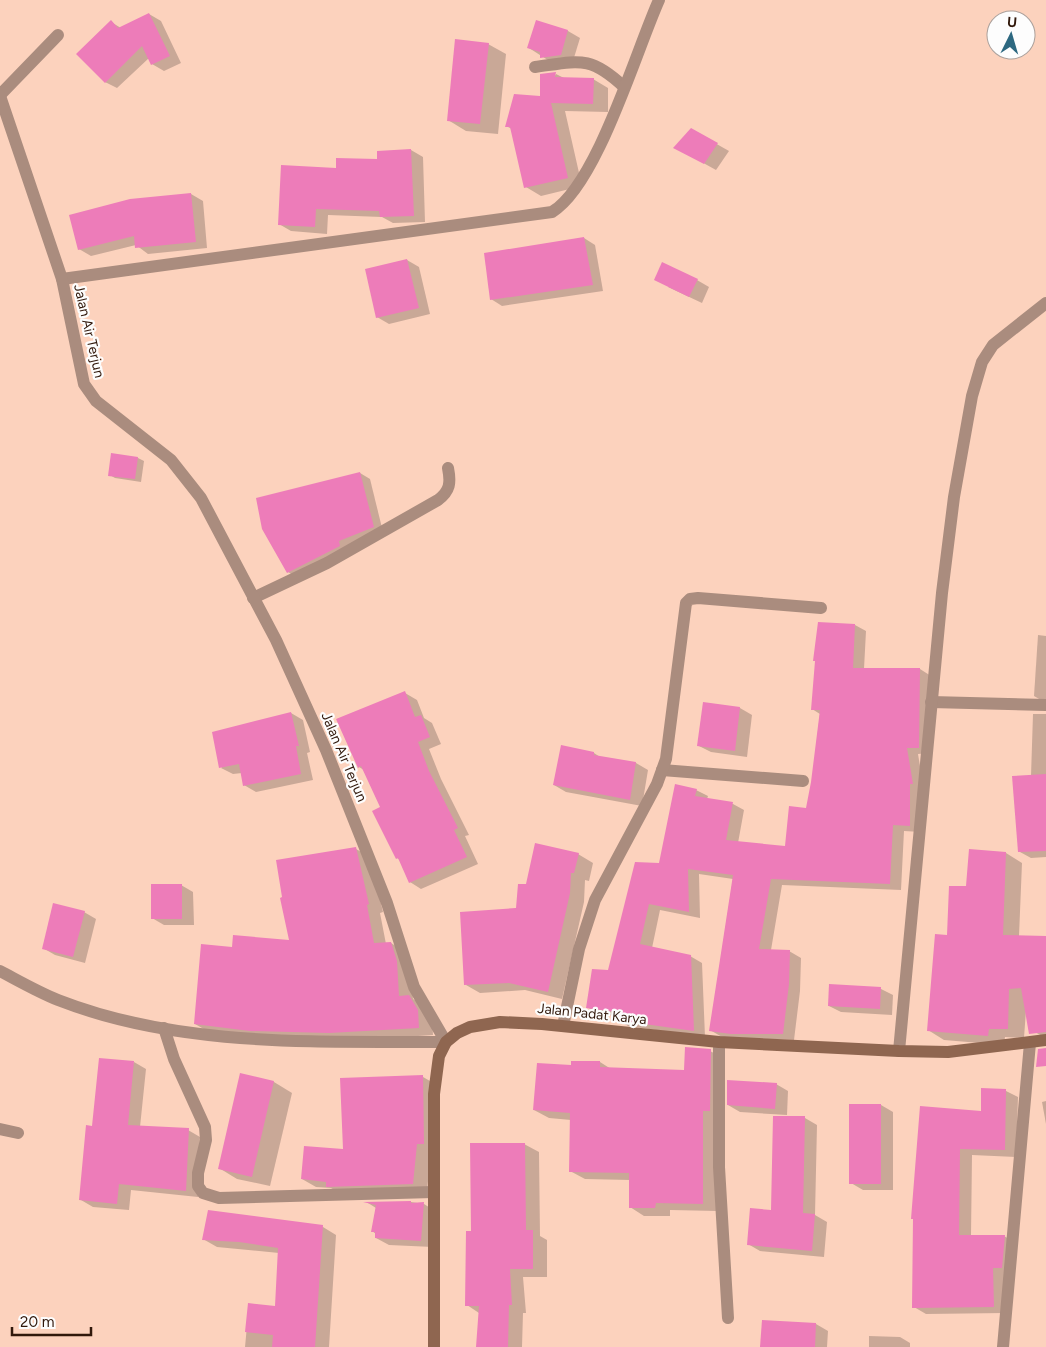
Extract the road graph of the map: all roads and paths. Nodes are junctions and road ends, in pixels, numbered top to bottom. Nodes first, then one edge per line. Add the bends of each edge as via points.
1 (659, 0) edge
2 (58, 35) dead end
3 (535, 67) dead end
4 (624, 87) junction
5 (0, 95) edge
6 (62, 279) junction
7 (1046, 303) edge
8 (448, 468) dead end
9 (253, 598) junction
10 (821, 608) dead end
11 (931, 702) junction
12 (1046, 705) edge
13 (662, 770) junction
14 (802, 781) dead end
15 (0, 971) edge
16 (563, 1026) junction
17 (164, 1028) junction
18 (1046, 1040) edge
19 (446, 1042) junction
20 (719, 1042) junction
21 (1030, 1043) junction
22 (899, 1052) junction
23 (0, 1129) edge
24 (18, 1133) dead end
25 (433, 1192) junction
26 (728, 1318) dead end
27 (434, 1347) edge
28 (1003, 1347) edge

1 - 4 street
2 - 5 street
3 - 4 street via 573,62 596,65
4 - 6 street via 611,121 576,188 566,203 552,212
5 - 6 street, Jalan Air Terjun
6 - 9 street, Jalan Air Terjun via 77,356 89,392 181,471 201,498
7 - 11 street via 993,345 974,382 954,496
8 - 9 street via 449,487 438,500 327,563
9 - 19 street, Jalan Air Terjun via 276,640 326,750 387,902 414,987
10 - 13 street via 690,599 686,607
11 - 12 street
11 - 22 street
13 - 14 street
13 - 16 street via 592,908 579,950
15 - 17 street via 58,1000
16 - 19 main road, Jalan Padat Karya via 523,1022 483,1024 457,1032
16 - 20 main road, Jalan Padat Karya
17 - 19 street via 269,1041
17 - 25 street via 174,1059 205,1127 206,1140 197,1178 203,1193 219,1198
18 - 21 main road, Jalan Padat Karya
19 - 25 main road via 439,1056 435,1080
20 - 22 main road, Jalan Padat Karya
20 - 26 street via 719,1167
21 - 22 main road, Jalan Padat Karya via 948,1052
21 - 28 street
23 - 24 street
25 - 27 main road

